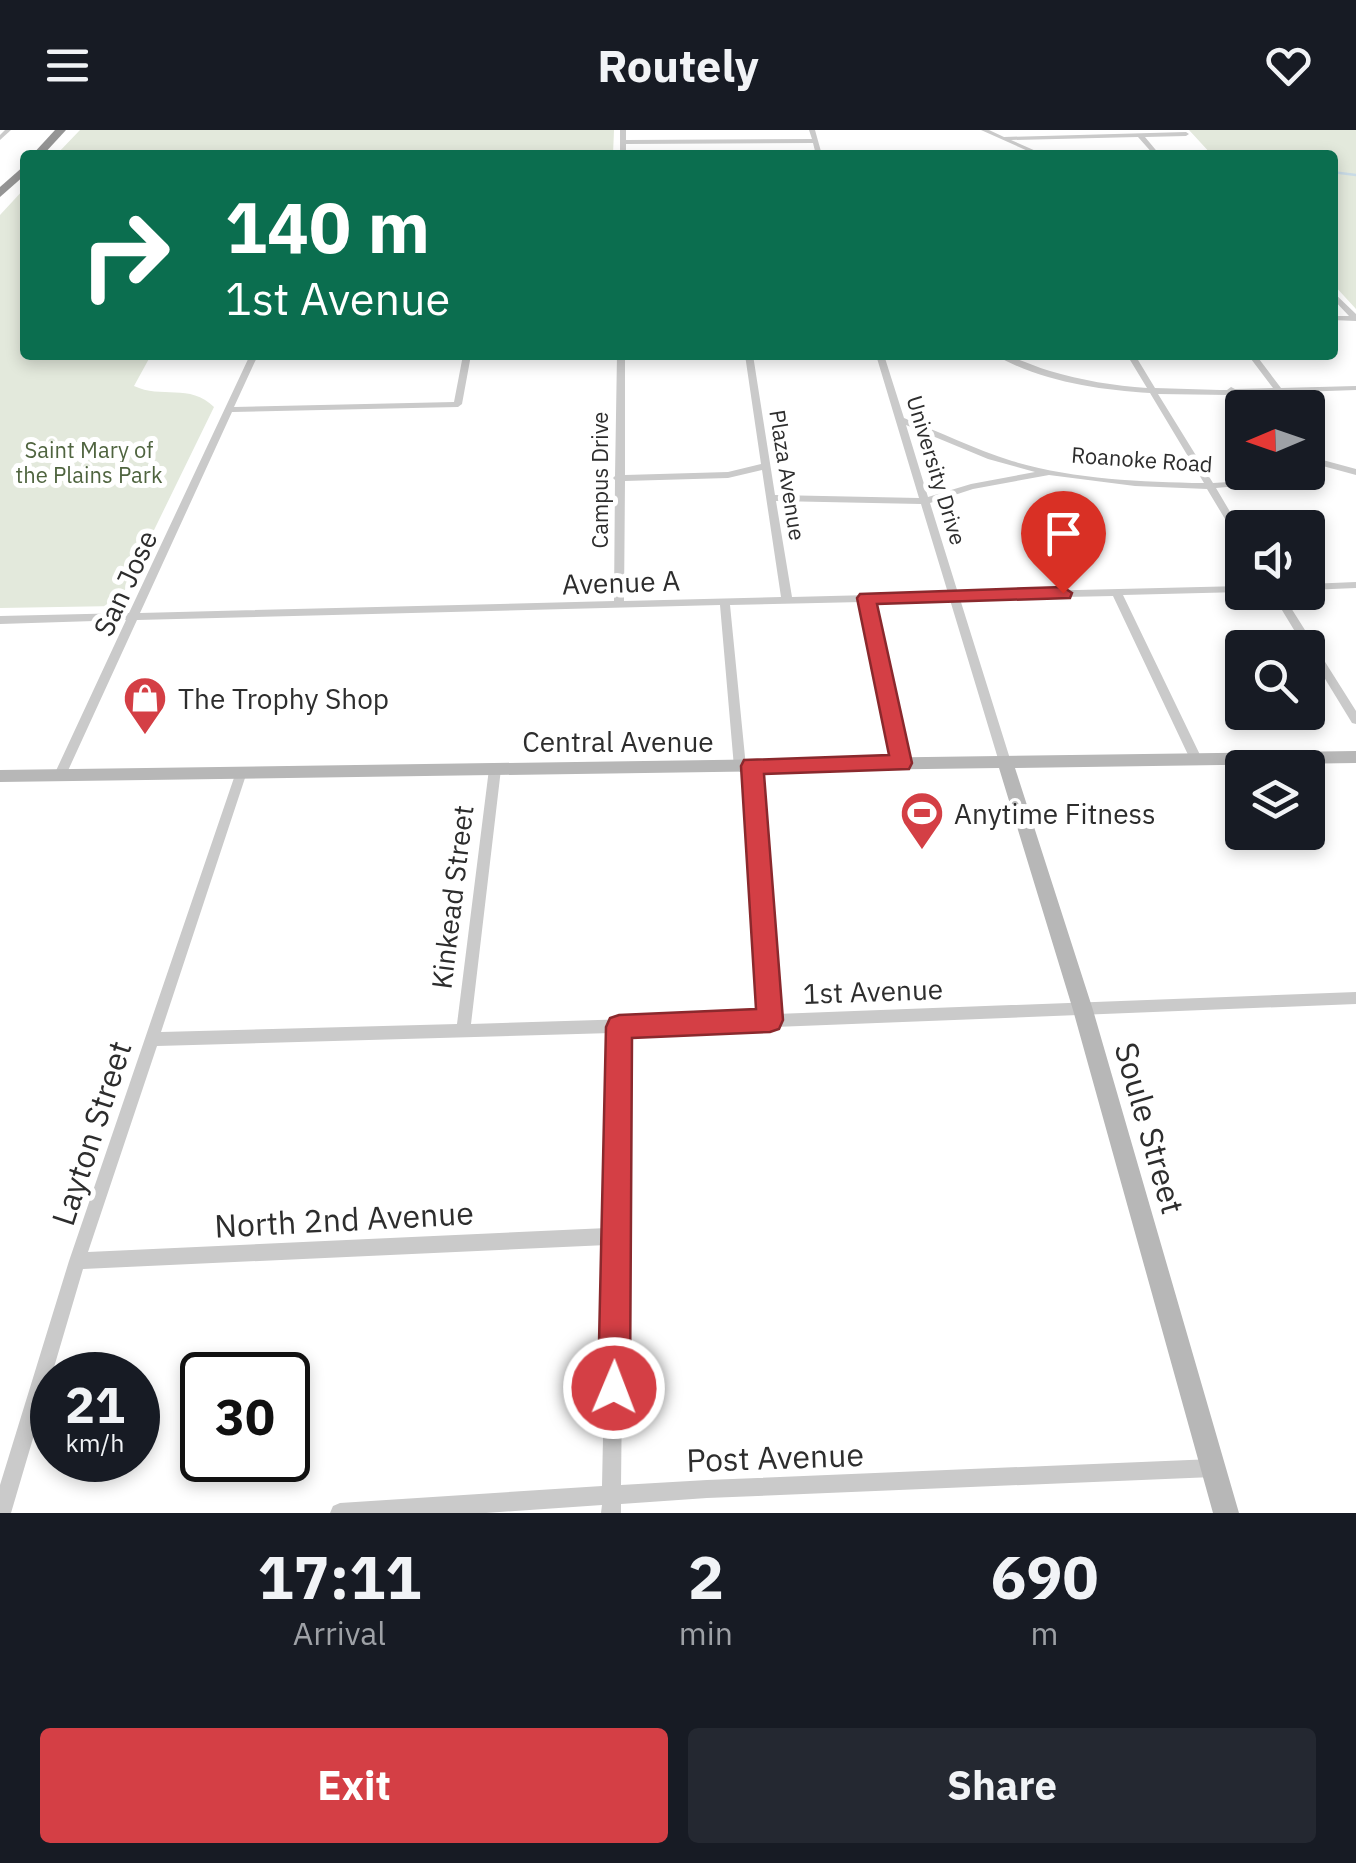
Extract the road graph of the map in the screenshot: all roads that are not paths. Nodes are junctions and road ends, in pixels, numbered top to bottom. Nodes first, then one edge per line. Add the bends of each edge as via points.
1 (8, 130) edge
2 (61, 130) edge
3 (623, 130) edge
4 (812, 130) edge
5 (984, 130) edge
6 (1140, 134) junction
7 (1186, 134) dead end
8 (0, 138) edge
9 (1006, 138) junction
10 (814, 141) junction
11 (623, 142) junction
12 (42, 150) edge
13 (623, 150) edge
14 (817, 150) edge
15 (1031, 150) edge
16 (1153, 150) edge
17 (20, 173) edge
18 (0, 194) edge
19 (1338, 300) edge
20 (1355, 318) edge
21 (252, 360) edge
22 (466, 360) edge
23 (621, 360) edge
24 (750, 360) edge
25 (882, 360) edge
26 (1011, 360) edge
27 (1134, 360) edge
28 (1256, 360) edge
29 (1356, 388) edge
30 (1278, 389) junction
31 (1153, 390) junction
32 (1225, 390) edge
33 (1232, 390) edge
34 (230, 410) junction
35 (902, 420) junction
36 (1325, 464) edge
37 (766, 466) junction
38 (1048, 472) junction
39 (1356, 472) edge
40 (618, 478) junction
41 (1210, 485) junction
42 (1225, 485) edge
43 (771, 498) junction
44 (926, 502) junction
45 (1225, 510) edge
46 (1356, 586) edge
47 (1325, 587) edge
48 (1225, 589) edge
49 (1116, 592) junction
50 (955, 596) junction
51 (866, 598) junction
52 (787, 600) junction
53 (726, 602) junction
54 (619, 604) junction
55 (1287, 610) edge
56 (134, 617) junction
57 (0, 620) edge
58 (1356, 720) edge
59 (1356, 757) edge
60 (1196, 759) junction
61 (1005, 762) junction
62 (901, 763) junction
63 (746, 767) junction
64 (494, 769) junction
65 (240, 772) junction
66 (60, 775) junction
67 (0, 776) edge
68 (1356, 998) edge
69 (1082, 1010) junction
70 (770, 1020) junction
71 (619, 1027) junction
72 (463, 1031) junction
73 (151, 1039) junction
74 (614, 1236) junction
75 (77, 1261) junction
76 (1213, 1468) junction
77 (611, 1504) edge
78 (1, 1513) edge
79 (340, 1513) edge
80 (1226, 1513) edge

1 - 8 street
2 - 12 highway
3 - 11 street
4 - 10 street
5 - 9 street
6 - 7 street
6 - 9 street
6 - 16 street
9 - 15 street
10 - 11 street
10 - 14 street
11 - 13 street
17 - 18 highway
19 - 20 street
21 - 34 street, San Jose
22 - 34 street via 458,404
23 - 40 street, Campus Drive
24 - 37 street, Plaza Avenue
25 - 35 street, University Drive
26 - 31 street via 1059,380
27 - 31 street
28 - 30 street
29 - 30 street
30 - 33 street
31 - 32 street
31 - 41 street
34 - 56 street, San Jose
35 - 38 street, Roanoke Road
35 - 44 street, University Drive
36 - 39 street
37 - 40 street via 728,475
37 - 43 street, Plaza Avenue
38 - 41 street, Roanoke Road
38 - 44 street, Roanoke Road
40 - 54 street, Campus Drive
41 - 42 street, Roanoke Road
41 - 45 street
43 - 44 street, Roanoke Road
43 - 52 street, Plaza Avenue
44 - 50 street, University Drive
46 - 47 street
48 - 49 street, Avenue A
49 - 50 street, Avenue A
49 - 60 street
50 - 51 street, Avenue A
50 - 61 street, University Drive
51 - 52 street, Avenue A
51 - 62 street
52 - 53 street, Avenue A
53 - 54 street, Avenue A
53 - 63 street
54 - 56 street, Avenue A
55 - 58 street
56 - 57 street, Avenue A
56 - 66 street, San Jose
59 - 60 street, Central Avenue
60 - 61 street, Central Avenue
61 - 62 street, Central Avenue
61 - 69 street, Soule Street
62 - 63 street, Central Avenue
63 - 64 street, Central Avenue
63 - 70 street
64 - 65 street, Central Avenue
64 - 72 street, Kinkead Street
65 - 66 street, Central Avenue
65 - 73 street, Layton Street
66 - 67 street, Central Avenue
68 - 69 street, 1st Avenue
69 - 70 street, 1st Avenue
69 - 76 street, Soule Street
70 - 71 street, 1st Avenue
71 - 72 street, 1st Avenue
71 - 74 street
72 - 73 street, 1st Avenue
73 - 75 street, Layton Street
74 - 75 street, North 2nd Avenue
74 - 77 street
75 - 78 street, Layton Street
76 - 77 street, Post Avenue
76 - 80 street, Soule Street
77 - 79 street, Post Avenue

